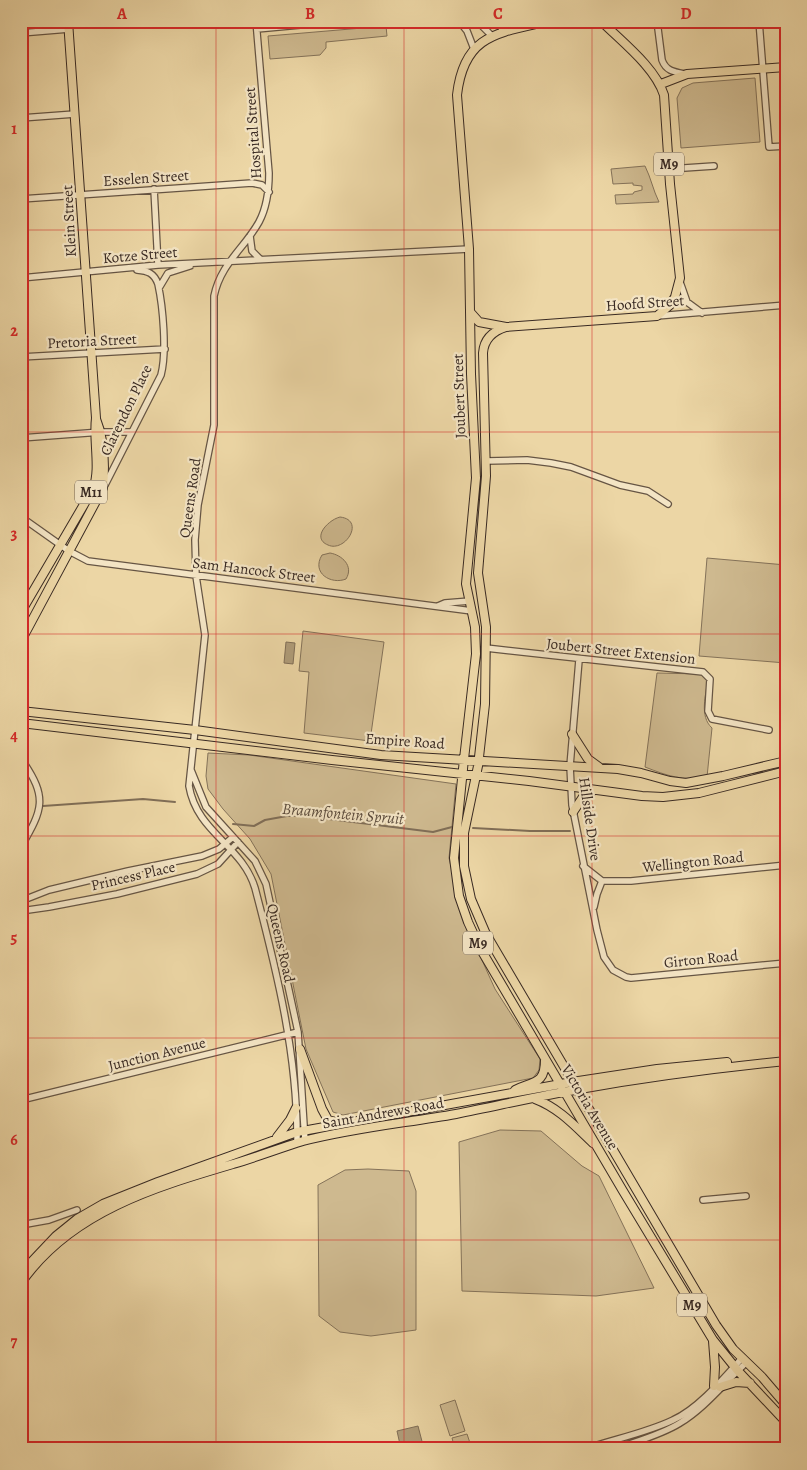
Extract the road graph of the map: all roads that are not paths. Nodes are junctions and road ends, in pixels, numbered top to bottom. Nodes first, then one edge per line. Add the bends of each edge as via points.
1 (256, 21) edge
2 (344, 21) edge
3 (459, 21) edge
4 (477, 21) edge
5 (516, 21) edge
6 (549, 21) edge
7 (601, 21) edge
8 (657, 21) edge
9 (759, 21) edge
10 (69, 25) edge
11 (257, 29) junction
12 (21, 33) edge
13 (496, 34) junction
14 (474, 49) junction
15 (786, 67) edge
16 (763, 69) junction
17 (687, 74) junction
18 (661, 84) junction
19 (75, 114) junction
20 (21, 118) edge
21 (786, 146) edge
22 (714, 166) dead end
23 (669, 170) junction
24 (154, 189) junction
25 (269, 192) junction
26 (81, 195) junction
27 (21, 199) edge
28 (250, 236) junction
29 (469, 249) junction
30 (260, 260) junction
31 (228, 262) junction
32 (204, 263) junction
33 (158, 265) junction
34 (125, 269) junction
35 (85, 273) junction
36 (21, 278) edge
37 (680, 278) junction
38 (159, 289) junction
39 (786, 305) edge
40 (471, 313) junction
41 (702, 313) junction
42 (657, 316) junction
43 (506, 327) junction
44 (165, 350) junction
45 (91, 353) junction
46 (21, 357) edge
47 (98, 432) junction
48 (130, 432) junction
49 (21, 438) edge
50 (486, 461) junction
51 (103, 488) junction
52 (668, 504) dead end
53 (21, 517) edge
54 (60, 544) junction
55 (69, 551) junction
56 (196, 576) junction
57 (470, 601) junction
58 (438, 606) junction
59 (472, 611) junction
60 (21, 612) edge
61 (21, 641) edge
62 (486, 648) junction
63 (579, 660) junction
64 (21, 711) edge
65 (21, 722) edge
66 (195, 730) junction
67 (769, 730) dead end
68 (572, 734) junction
69 (193, 743) junction
70 (464, 759) junction
71 (22, 760) edge
72 (479, 760) junction
73 (786, 760) edge
74 (570, 766) junction
75 (599, 768) junction
76 (191, 770) junction
77 (786, 772) edge
78 (462, 774) junction
79 (475, 775) junction
80 (570, 787) junction
81 (594, 790) junction
82 (573, 812) junction
83 (232, 837) junction
84 (238, 842) junction
85 (225, 844) junction
86 (21, 847) edge
87 (231, 850) junction
88 (786, 865) edge
89 (584, 866) junction
90 (602, 881) junction
91 (21, 901) edge
92 (21, 911) edge
93 (594, 916) junction
94 (786, 963) edge
95 (620, 975) joint
96 (298, 1032) junction
97 (289, 1035) junction
98 (300, 1049) junction
99 (786, 1056) edge
100 (545, 1059) junction
101 (786, 1061) edge
102 (572, 1082) junction
103 (560, 1084) junction
104 (577, 1090) junction
105 (565, 1092) junction
106 (508, 1094) junction
107 (535, 1099) junction
108 (21, 1100) edge
109 (296, 1108) junction
110 (342, 1123) junction
111 (301, 1131) junction
112 (276, 1139) junction
113 (301, 1142) junction
114 (600, 1150) junction
115 (746, 1196) dead end
116 (703, 1200) dead end
117 (77, 1210) dead end
118 (21, 1225) edge
119 (21, 1273) edge
120 (21, 1283) edge
121 (713, 1340) junction
122 (745, 1360) junction
123 (736, 1369) junction
124 (750, 1383) junction
125 (717, 1387) junction
126 (704, 1401) junction
127 (786, 1406) edge
128 (786, 1422) edge
129 (585, 1449) edge
130 (615, 1449) edge

1 - 11 street, Hospital Street
2 - 11 street
3 - 14 street
4 - 13 street
5 - 13 main road, Joubert Street
6 - 13 main road, M9
7 - 18 main road
8 - 17 street via 664,66
9 - 16 street
10 - 12 street
10 - 19 main road, Klein Street
11 - 25 street, Hospital Street
13 - 14 main road, Joubert Street / M9
14 - 29 main road, Joubert Street / M9 via 463,66 457,95
15 - 16 main road
16 - 17 main road
16 - 21 street via 769,147
17 - 18 main road
18 - 23 main road, M9
19 - 20 street
19 - 26 main road, Klein Street
22 - 23 street
23 - 37 main road, M9
24 - 25 street, Esselen Street via 252,183 262,185
24 - 26 street, Esselen Street
24 - 33 street
25 - 28 street, Hospital Street via 263,214
26 - 27 street, Esselen Street
26 - 35 main road, Klein Street
28 - 30 street via 252,251
28 - 31 street, Hospital Street
29 - 30 street, Kotze Street
29 - 40 main road, Joubert Street / M9
30 - 31 street, Kotze Street
31 - 32 street, Kotze Street
31 - 56 street, Queens Road via 214,296 214,425 196,522
32 - 33 street, Kotze Street
32 - 38 street via 168,274
33 - 34 street, Kotze Street
34 - 35 street, Kotze Street
34 - 38 street via 153,274
35 - 36 street, Kotze Street
35 - 45 main road, Klein Street
37 - 41 street via 686,302
37 - 42 main road, M9 via 675,297
38 - 44 street, Clarendon Place
39 - 41 street, Hoofd Street
40 - 43 main road, Hoofd Street via 479,322
40 - 57 main road, Joubert Street / M9 via 476,478 466,584
41 - 42 street, Hoofd Street
42 - 43 main road, Hoofd Street
43 - 50 main road, Joubert Street / M9 via 493,333 483,347
44 - 45 street, Pretoria Street
44 - 48 street, Clarendon Place via 161,375
45 - 46 street, Pretoria Street
45 - 47 main road, Klein Street
47 - 48 street
47 - 49 street
47 - 51 main road, Klein Street via 104,468
47 - 54 main road, Clarendon Place / M11 via 95,484
48 - 51 street, Clarendon Place
50 - 52 street via 528,460 571,467 620,485 648,491
50 - 62 main road, Joubert Street / M9 via 486,495 478,568
51 - 55 main road, Clarendon Place
53 - 54 street, Sam Hancock Street
54 - 55 street, Sam Hancock Street
54 - 60 main road, Clarendon Place / M11
55 - 56 street, Sam Hancock Street via 88,562
55 - 61 main road, Clarendon Place
56 - 58 street, Sam Hancock Street
56 - 66 street, Queens Road via 205,635
57 - 58 street, Sam Hancock Street
57 - 59 main road, Joubert Street / M9
58 - 59 street, Sam Hancock Street
59 - 70 main road, Joubert Street / M9 via 476,654
62 - 63 street, Joubert Street Extension
62 - 72 main road, Joubert Street / M9
63 - 67 street, Joubert Street Extension via 703,672 710,680 708,715 712,719
63 - 68 street, Hillside Drive
64 - 66 main road, Empire Road
65 - 69 main road, Empire Road
66 - 69 street, Queens Road
66 - 70 main road, Empire Road via 362,753
68 - 74 street, Hillside Drive
68 - 75 main road via 588,759
69 - 76 street, Queens Road
69 - 78 main road, Empire Road
70 - 72 main road, Empire Road
70 - 78 main road, Joubert Street / M9
71 - 86 street via 37,787 40,806 36,821
72 - 74 main road, Empire Road
72 - 79 main road, Joubert Street / M9
73 - 75 main road, Empire Road via 686,783
74 - 75 main road, Empire Road
74 - 80 street, Hillside Drive
76 - 83 street, Queens Road via 206,807
76 - 85 street, Queens Road via 189,786 195,806 205,823
77 - 81 main road, Empire Road via 684,795 642,796
78 - 79 main road, Empire Road
78 - 100 main road, Victoria Avenue / M9 via 454,848 459,896 480,948
79 - 80 main road, Empire Road
79 - 102 main road, Victoria Avenue / M9 via 464,833 464,866 471,899 486,934
80 - 81 main road, Empire Road
80 - 82 street, Hillside Drive
81 - 82 main road via 580,800
82 - 89 street, Hillside Drive
83 - 84 street, Queens Road
83 - 85 street, Princess Place
84 - 87 street, Princess Place
84 - 96 street, Queens Road via 255,861 266,884
85 - 87 street, Queens Road
85 - 91 street, Princess Place via 202,856 49,890
87 - 92 street, Princess Place via 218,864 197,874 117,894
87 - 97 street, Queens Road via 253,881
88 - 90 street, Wellington Road via 631,881
89 - 90 street
89 - 93 street, Hillside Drive
90 - 93 street via 594,901
93 - 95 street, Hillside Drive via 604,957
94 - 95 street, Girton Road via 631,978
96 - 97 street, Junction Avenue
96 - 98 street, Queens Road
97 - 108 street, Junction Avenue
97 - 109 street, Queens Road
98 - 110 main road via 325,1116 332,1122
98 - 111 street, Queens Road
99 - 102 main road, Saint Andrews Road via 657,1069
100 - 103 main road, Victoria Avenue / M9
100 - 106 main road via 540,1079
101 - 104 main road, Saint Andrews Road via 688,1072
102 - 103 main road, Saint Andrews Road
102 - 104 main road, Victoria Avenue / M9
103 - 105 main road, Victoria Avenue / M9
103 - 106 main road, Saint Andrews Road
104 - 105 main road, Saint Andrews Road
104 - 122 main road, Victoria Avenue / M9 via 716,1325
105 - 107 main road, Saint Andrews Road
105 - 114 main road, Victoria Avenue / M9
106 - 110 main road, Saint Andrews Road
107 - 113 main road, Saint Andrews Road
107 - 114 main road via 559,1112
109 - 111 street, Queens Road
109 - 112 main road
110 - 111 main road, Saint Andrews Road
111 - 112 main road, Saint Andrews Road
111 - 113 street, Queens Road
112 - 119 main road, Saint Andrews Road via 103,1204 56,1236
113 - 120 main road, Saint Andrews Road via 193,1176 109,1208 61,1240
114 - 121 main road, Victoria Avenue / M9
115 - 116 street
117 - 118 street
121 - 123 main road, Victoria Avenue / M9
121 - 125 main road
122 - 123 street
122 - 127 main road, Victoria Avenue / M9
123 - 124 main road, Victoria Avenue / M9
123 - 125 street
124 - 125 main road
124 - 128 main road, Victoria Avenue / M9
125 - 126 street
126 - 129 street via 674,1420
126 - 130 street via 688,1418 668,1430

